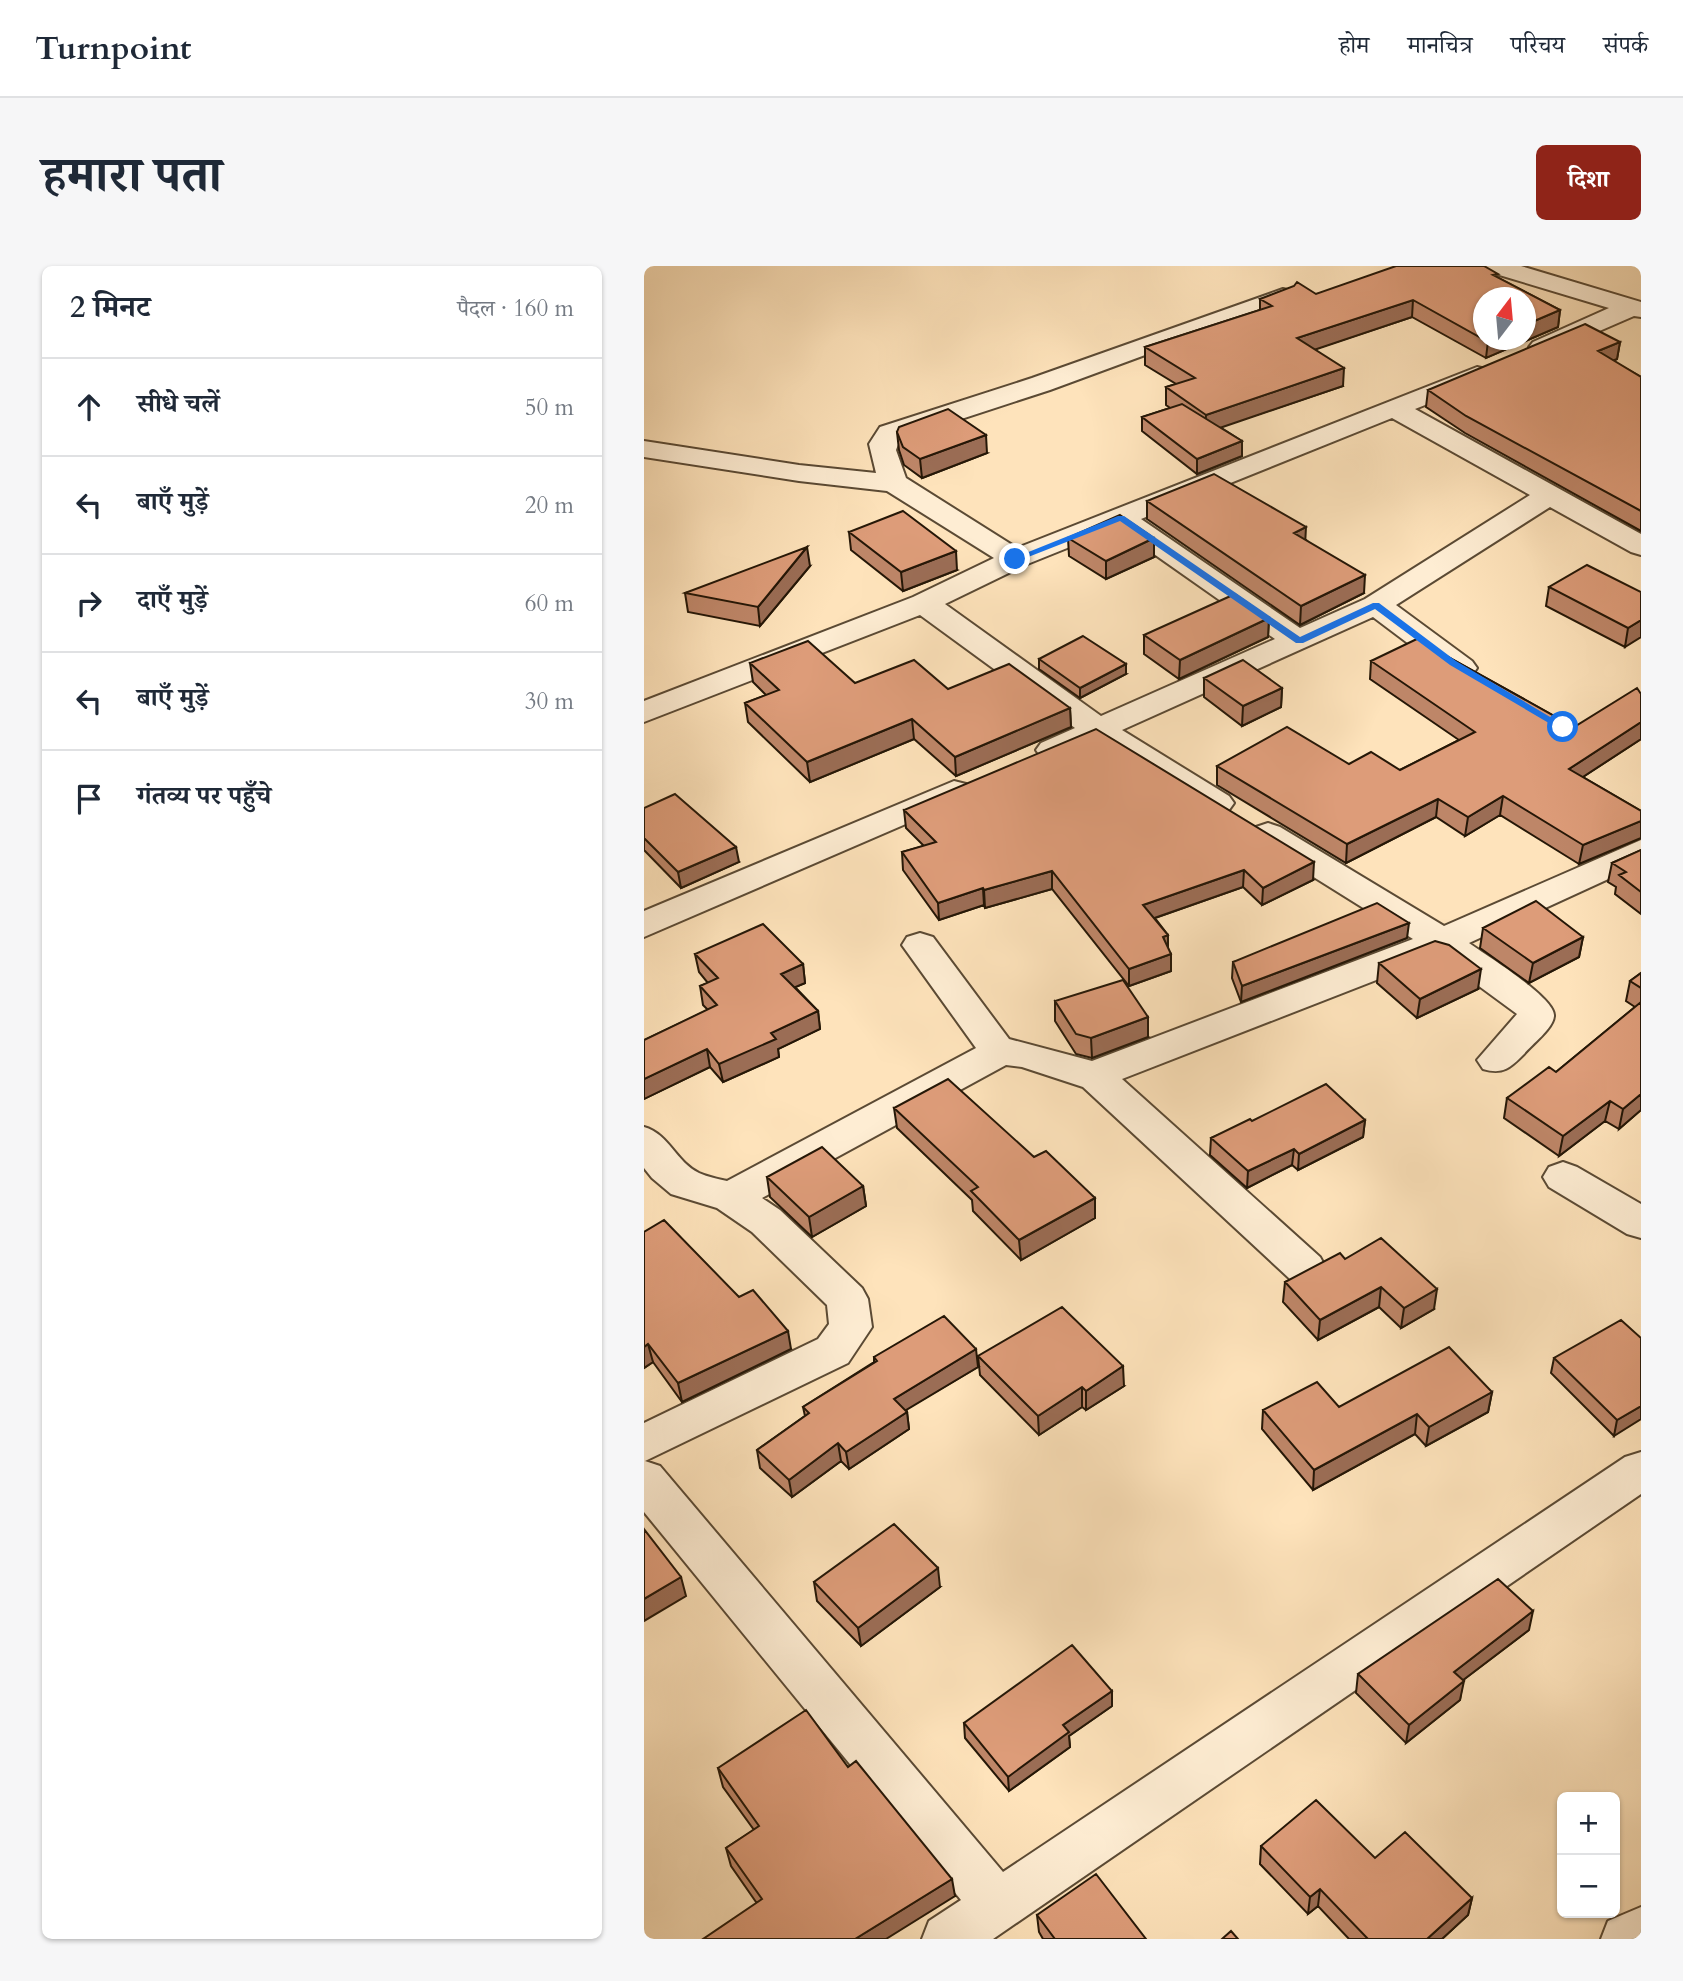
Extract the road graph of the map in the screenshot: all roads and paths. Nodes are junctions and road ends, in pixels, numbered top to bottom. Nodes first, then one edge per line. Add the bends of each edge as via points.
1 (1494, 266) edge
2 (1283, 296) edge
3 (1637, 309) edge
4 (1394, 408) junction
5 (644, 449) edge
6 (894, 483) junction
7 (1550, 495) junction
8 (1121, 518) junction
9 (1641, 546) edge
10 (1015, 559) junction
11 (924, 603) junction
12 (1376, 605) junction
13 (1299, 641) junction
14 (1488, 683) edge
15 (644, 712) edge
16 (1099, 730) junction
17 (1022, 762) edge
18 (984, 779) edge
19 (1641, 851) edge
20 (644, 925) edge
21 (1442, 941) junction
22 (920, 945) dead end
23 (999, 1052) junction
24 (1496, 1060) dead end
25 (1094, 1075) junction
26 (644, 1142) edge
27 (1563, 1177) dead end
28 (731, 1197) junction
29 (1641, 1223) edge
30 (1305, 1268) edge
31 (644, 1443) edge
32 (1641, 1470) edge
33 (644, 1479) edge
34 (999, 1906) junction
35 (1641, 1932) edge
36 (948, 1939) edge
37 (1627, 1939) edge

1 - 3 street
2 - 6 street via 890,433 881,448
3 - 4 street
4 - 7 street
4 - 8 street
5 - 6 street
6 - 10 street
7 - 9 street
7 - 12 street
8 - 10 street
8 - 13 street
10 - 11 street
11 - 15 street
11 - 16 street
12 - 13 street
12 - 14 street via 1453,663
13 - 16 street
16 - 17 street
16 - 21 street
18 - 20 street
19 - 21 street
21 - 24 street via 1535,1010 1536,1017
21 - 25 street
22 - 23 street
23 - 25 street via 1018,1052
23 - 28 street
25 - 30 street
26 - 28 street via 685,1184
27 - 29 street
28 - 31 street via 766,1221 847,1299 851,1327 833,1351
32 - 34 street
33 - 34 street
34 - 36 street
35 - 37 street

